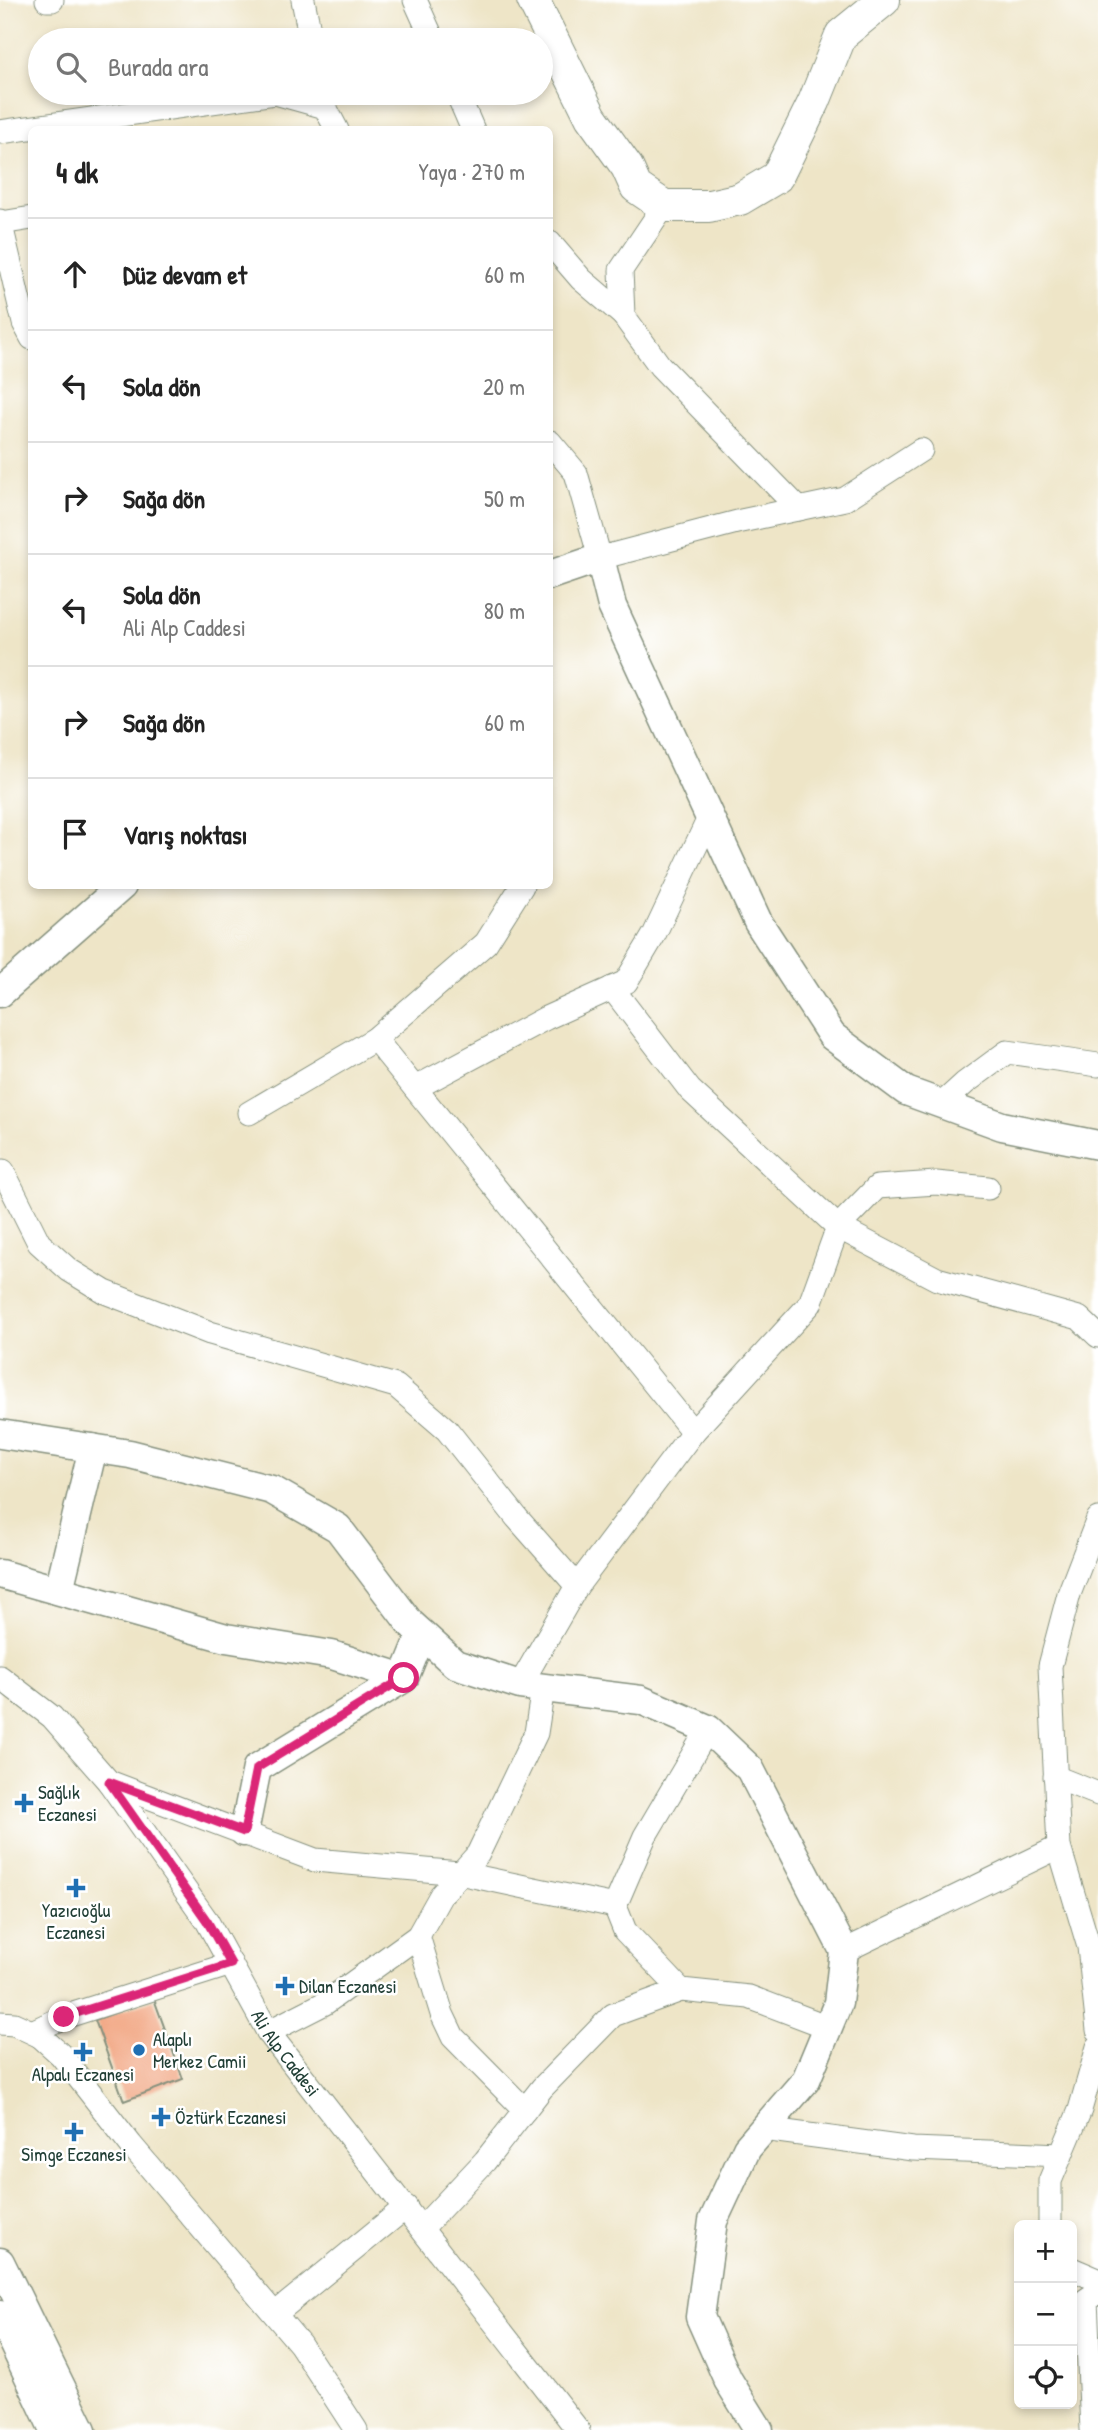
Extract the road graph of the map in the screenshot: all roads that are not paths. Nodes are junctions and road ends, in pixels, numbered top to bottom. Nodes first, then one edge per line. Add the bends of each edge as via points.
1 (47, 0) edge
2 (52, 0) edge
3 (303, 0) edge
4 (415, 0) edge
5 (533, 0) edge
6 (884, 0) edge
7 (309, 28) edge
8 (428, 28) edge
9 (547, 28) edge
10 (553, 40) edge
11 (190, 105) edge
12 (325, 105) edge
13 (462, 105) edge
14 (42, 126) edge
15 (335, 126) edge
16 (471, 126) edge
17 (28, 128) edge
18 (0, 132) edge
19 (664, 206) junction
20 (28, 218) edge
21 (0, 222) edge
22 (553, 246) edge
23 (25, 302) edge
24 (623, 315) junction
25 (28, 330) edge
26 (553, 446) edge
27 (921, 450) dead end
28 (799, 509) junction
29 (600, 558) junction
30 (553, 574) edge
31 (710, 817) junction
32 (119, 889) edge
33 (520, 889) edge
34 (612, 988) junction
35 (0, 993) edge
36 (375, 1039) junction
37 (1098, 1065) edge
38 (415, 1088) junction
39 (942, 1104) junction
40 (249, 1113) dead end
41 (1098, 1145) edge
42 (3, 1171) dead end
43 (988, 1188) dead end
44 (838, 1227) junction
45 (1098, 1336) edge
46 (693, 1432) junction
47 (0, 1434) edge
48 (93, 1448) junction
49 (1098, 1519) edge
50 (0, 1574) edge
51 (577, 1586) junction
52 (59, 1590) junction
53 (422, 1633) junction
54 (0, 1677) edge
55 (404, 1678) junction
56 (532, 1687) junction
57 (708, 1729) junction
58 (1055, 1777) junction
59 (109, 1782) junction
60 (1098, 1794) edge
61 (244, 1832) junction
62 (1059, 1847) junction
63 (459, 1873) junction
64 (615, 1906) junction
65 (418, 1936) junction
66 (844, 1951) junction
67 (231, 1964) junction
68 (681, 1990) junction
69 (0, 2022) edge
70 (828, 2027) junction
71 (1098, 2030) edge
72 (268, 2032) junction
73 (40, 2036) junction
74 (1098, 2047) edge
75 (525, 2110) junction
76 (763, 2129) junction
77 (1061, 2155) junction
78 (406, 2207) junction
79 (1050, 2220) edge
80 (422, 2228) junction
81 (0, 2262) edge
82 (1077, 2271) edge
83 (1098, 2280) edge
84 (1098, 2292) edge
85 (275, 2314) junction
86 (0, 2315) edge
87 (54, 2430) edge
88 (82, 2430) edge
89 (356, 2430) edge
90 (578, 2430) edge
91 (759, 2430) edge
92 (1092, 2430) edge

1 - 2 street
3 - 7 street
4 - 8 street
5 - 9 main road
6 - 19 main road via 841,35 778,177 740,199 709,206
10 - 19 main road via 591,117 636,187
11 - 14 street
12 - 15 street
13 - 16 street
17 - 18 street
19 - 24 street via 621,271
20 - 21 street
21 - 23 street
22 - 24 street via 581,279
23 - 25 street
24 - 28 street via 660,366
26 - 29 street via 576,473
27 - 28 street via 845,499
28 - 29 street
29 - 30 street
29 - 31 street via 612,606
31 - 34 street via 654,935 626,982
31 - 39 street via 758,922 832,1036 906,1091
32 - 35 street
33 - 36 street via 486,943
34 - 38 street
34 - 44 street via 690,1090
36 - 38 street
36 - 40 street
37 - 39 street via 1007,1052
38 - 46 street
39 - 41 street via 1002,1126
42 - 51 street via 39,1243 69,1270 105,1292 210,1333 396,1386 447,1430
43 - 44 street via 936,1183 877,1186
44 - 45 street via 937,1279 1079,1318
44 - 46 street via 810,1304
46 - 51 street
47 - 48 street
48 - 52 street
48 - 53 street via 272,1490 338,1528
49 - 58 street via 1069,1594 1050,1666
50 - 52 street
51 - 56 street
52 - 55 street via 226,1637 332,1655
53 - 55 street
53 - 56 street via 455,1664
54 - 59 street, Ali Alp Caddesi via 52,1717
55 - 61 street via 257,1768
56 - 57 street via 641,1700
56 - 63 street via 537,1733 478,1854
57 - 64 street via 645,1836
57 - 66 street via 750,1769
58 - 60 street
58 - 62 street
59 - 61 street
59 - 67 street, Ali Alp Caddesi via 207,1921
61 - 63 street via 315,1860
62 - 66 street
62 - 71 street via 1089,1947
63 - 64 street
63 - 65 street via 440,1895
64 - 68 street via 625,1931
65 - 72 street via 325,2003
65 - 75 street via 453,2037
66 - 70 street via 838,2003
67 - 72 street, Ali Alp Caddesi
67 - 73 street via 64,2017 36,2030
68 - 70 street via 749,1997
68 - 75 street via 613,2015
69 - 73 street
70 - 76 street via 806,2080
72 - 78 street, Ali Alp Caddesi
73 - 85 street via 61,2055
74 - 77 street
75 - 80 street
76 - 77 street via 913,2149
76 - 91 street via 747,2148 713,2221 700,2317 728,2380
77 - 79 street via 1050,2181
78 - 80 street, Ali Alp Caddesi
78 - 85 street
80 - 90 street, Ali Alp Caddesi
81 - 88 street
82 - 83 street
84 - 92 street via 1086,2300
85 - 89 street
86 - 87 street

